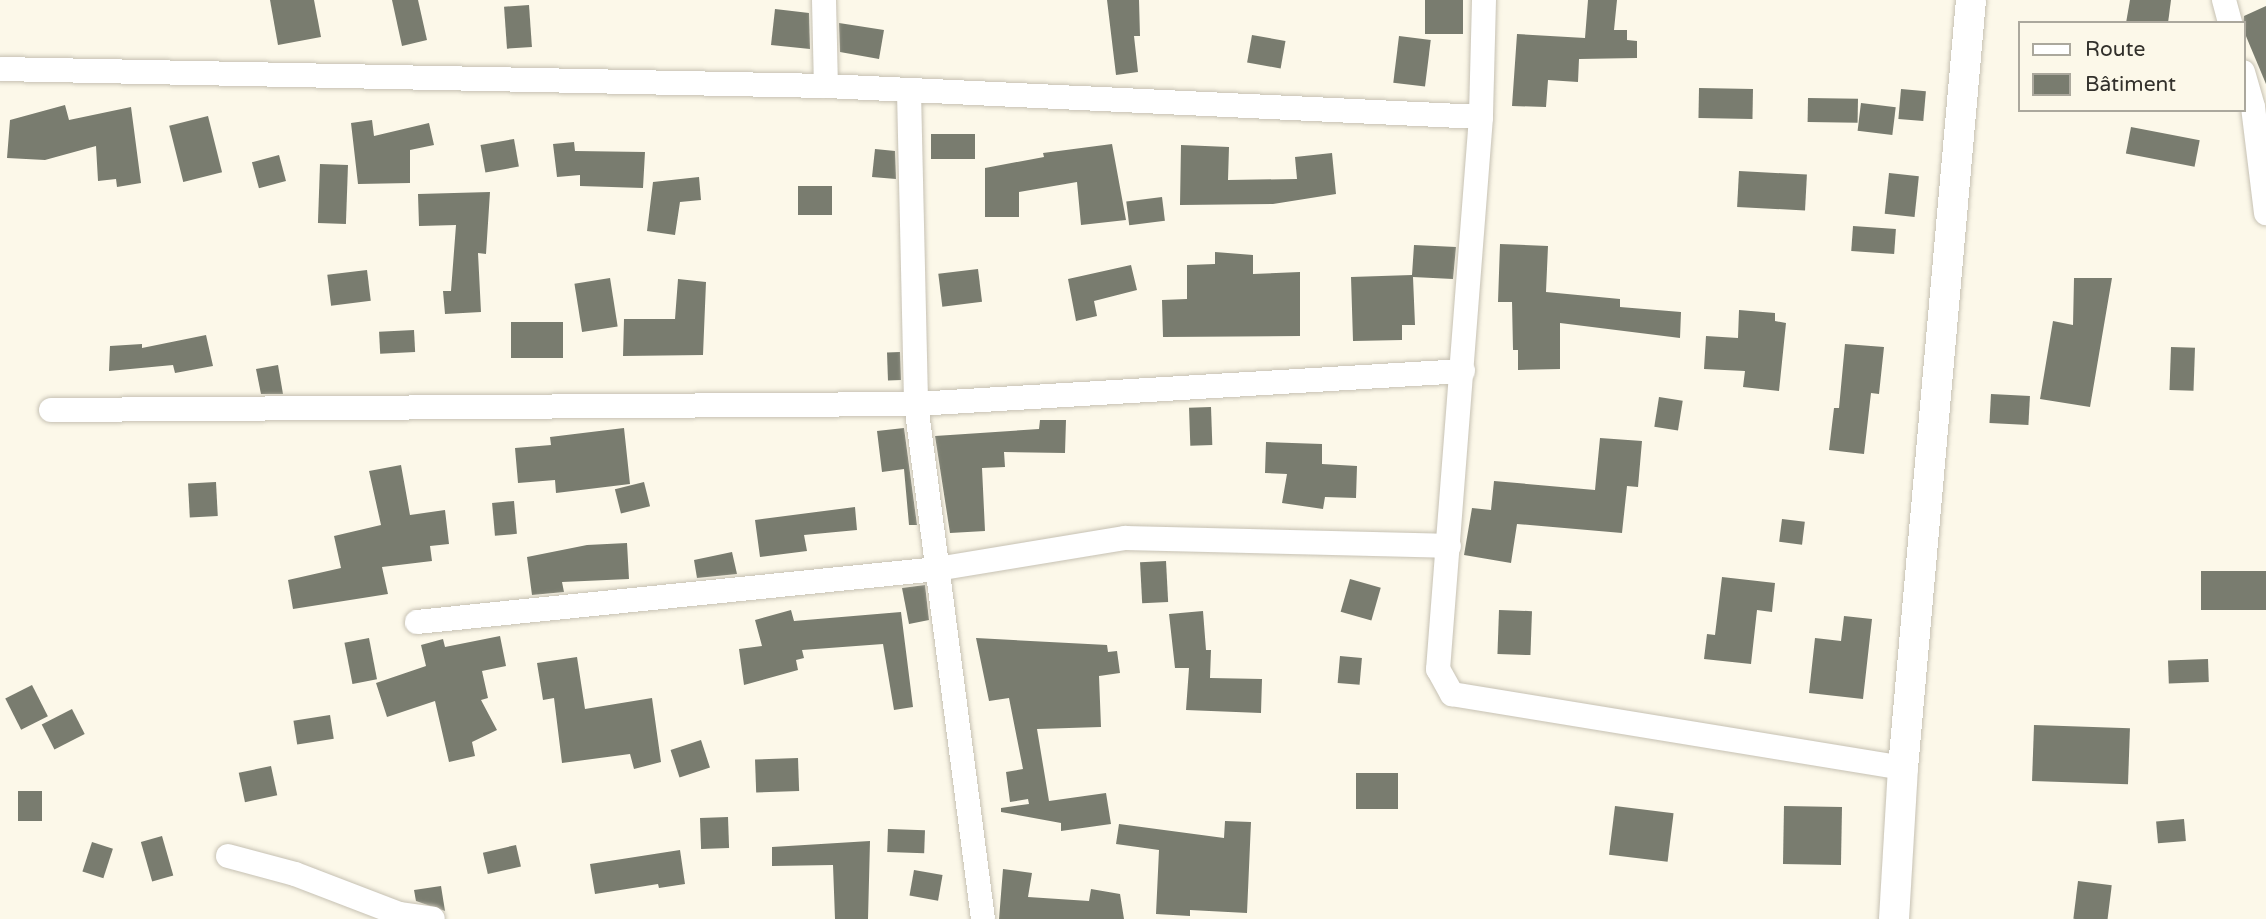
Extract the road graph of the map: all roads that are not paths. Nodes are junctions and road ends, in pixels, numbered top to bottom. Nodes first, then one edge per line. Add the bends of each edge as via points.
1 (824, 0) edge
2 (1484, 0) edge
3 (1971, 0) edge
4 (2224, 0) edge
5 (2229, 21) edge
6 (0, 69) edge
7 (2245, 79) edge
8 (826, 86) junction
9 (909, 92) junction
10 (1481, 117) junction
11 (2266, 213) edge
12 (1463, 371) junction
13 (916, 404) junction
14 (51, 410) dead end
15 (1449, 546) junction
16 (937, 569) junction
17 (417, 622) dead end
18 (1903, 768) junction
19 (228, 856) dead end
20 (433, 919) edge
21 (983, 919) edge
22 (1894, 919) edge

1 - 8 street
2 - 10 street
3 - 18 street
4 - 5 street
6 - 8 street
7 - 11 street via 2253,107
8 - 9 street
9 - 10 street
9 - 13 street
10 - 12 street
12 - 13 street
12 - 15 street
13 - 14 street
13 - 16 street
15 - 16 street via 1125,538
15 - 18 street via 1438,669 1452,694
16 - 17 street
16 - 21 street
18 - 22 street
19 - 20 street via 295,874 399,914

